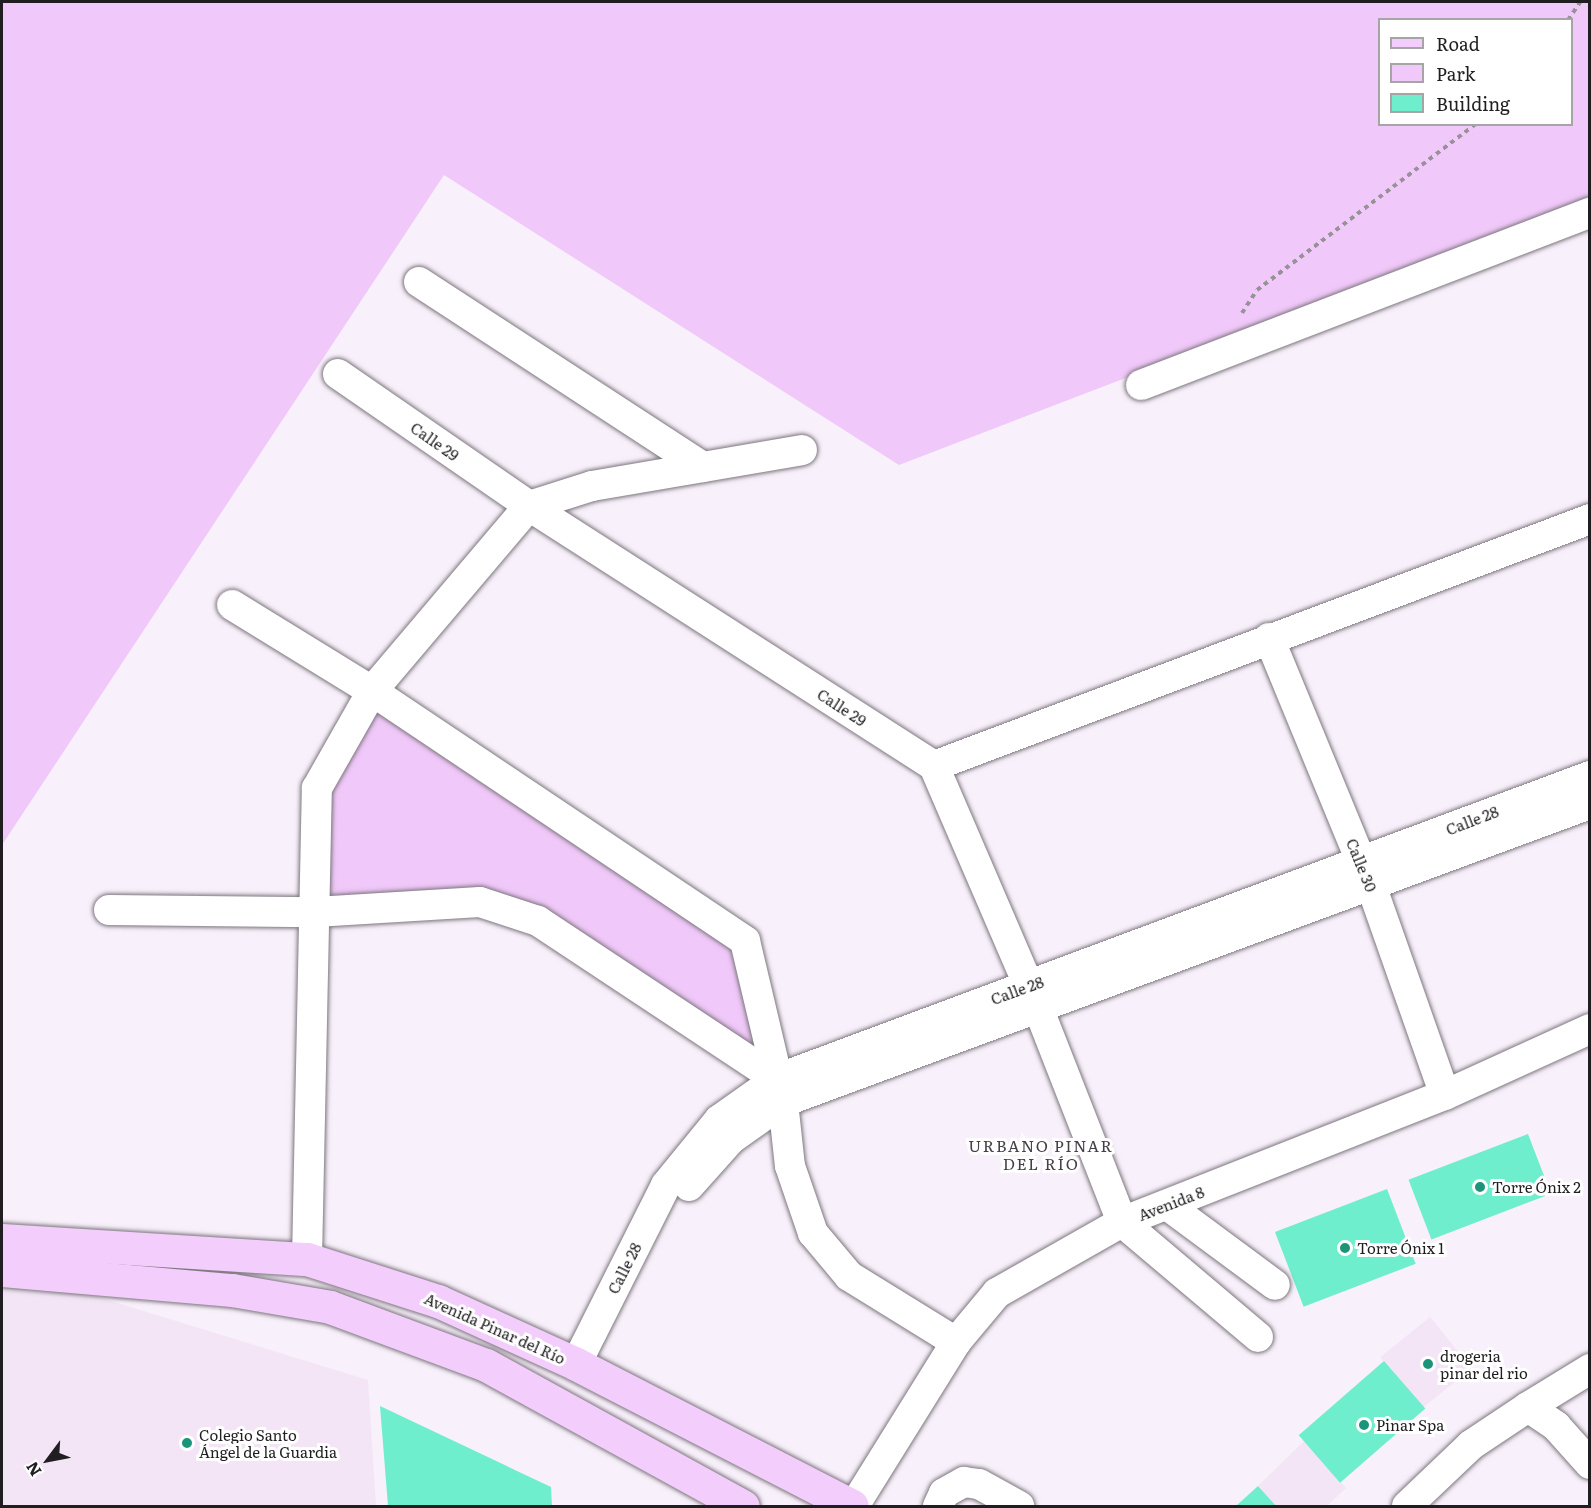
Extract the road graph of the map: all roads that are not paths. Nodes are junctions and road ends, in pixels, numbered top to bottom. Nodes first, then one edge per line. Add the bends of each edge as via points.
1 (1590, 213) edge
2 (419, 282) dead end
3 (338, 374) dead end
4 (1141, 385) dead end
5 (802, 450) dead end
6 (703, 467) junction
7 (529, 506) junction
8 (1590, 519) edge
9 (232, 605) dead end
10 (1269, 638) junction
11 (372, 691) junction
12 (934, 766) junction
13 (1590, 776) edge
14 (1590, 804) edge
15 (1366, 875) junction
16 (109, 910) dead end
17 (315, 912) junction
18 (1033, 996) junction
19 (1590, 1029) edge
20 (780, 1090) junction
21 (1445, 1095) junction
22 (1167, 1205) junction
23 (1122, 1222) junction
24 (2, 1240) edge
25 (307, 1259) junction
26 (2, 1270) edge
27 (1275, 1285) dead end
28 (1258, 1337) dead end
29 (956, 1342) junction
30 (583, 1367) junction
31 (1590, 1368) edge
32 (1528, 1407) junction
33 (1590, 1464) edge
34 (743, 1506) edge
35 (853, 1506) edge
36 (938, 1506) edge
37 (1019, 1506) edge
38 (1407, 1506) edge

1 - 4 street
2 - 6 street
3 - 7 street, Calle 29
5 - 6 street
6 - 7 street via 592,486
7 - 11 street
7 - 12 street, Calle 29
8 - 10 street
9 - 11 street
10 - 12 street
10 - 15 street, Calle 30
11 - 17 street via 317,788
11 - 20 street via 745,941
12 - 18 street
13 - 15 street, Calle 28
14 - 15 street, Calle 28
15 - 18 street, Calle 28
15 - 21 street, Calle 30
16 - 17 street
17 - 20 street via 480,902 538,921
17 - 25 street
18 - 20 street, Calle 28
18 - 23 street
19 - 21 street, Avenida 8
20 - 29 street via 790,1166 813,1233 849,1276
20 - 30 street, Calle 28 via 681,1195
21 - 22 street, Avenida 8
22 - 23 street, Avenida 8
22 - 27 street
23 - 28 street
23 - 29 street, Avenida 8 via 996,1293
24 - 25 main road, Avenida Pinar del Río
25 - 30 main road, Avenida Pinar del Río via 438,1301
26 - 34 main road via 232,1290 330,1306 486,1365
29 - 35 street, Avenida 8
30 - 35 main road, Avenida Pinar del Río
31 - 32 street
32 - 33 street via 1556,1426
32 - 38 street via 1471,1445
36 - 37 street via 944,1493 964,1482 979,1484

